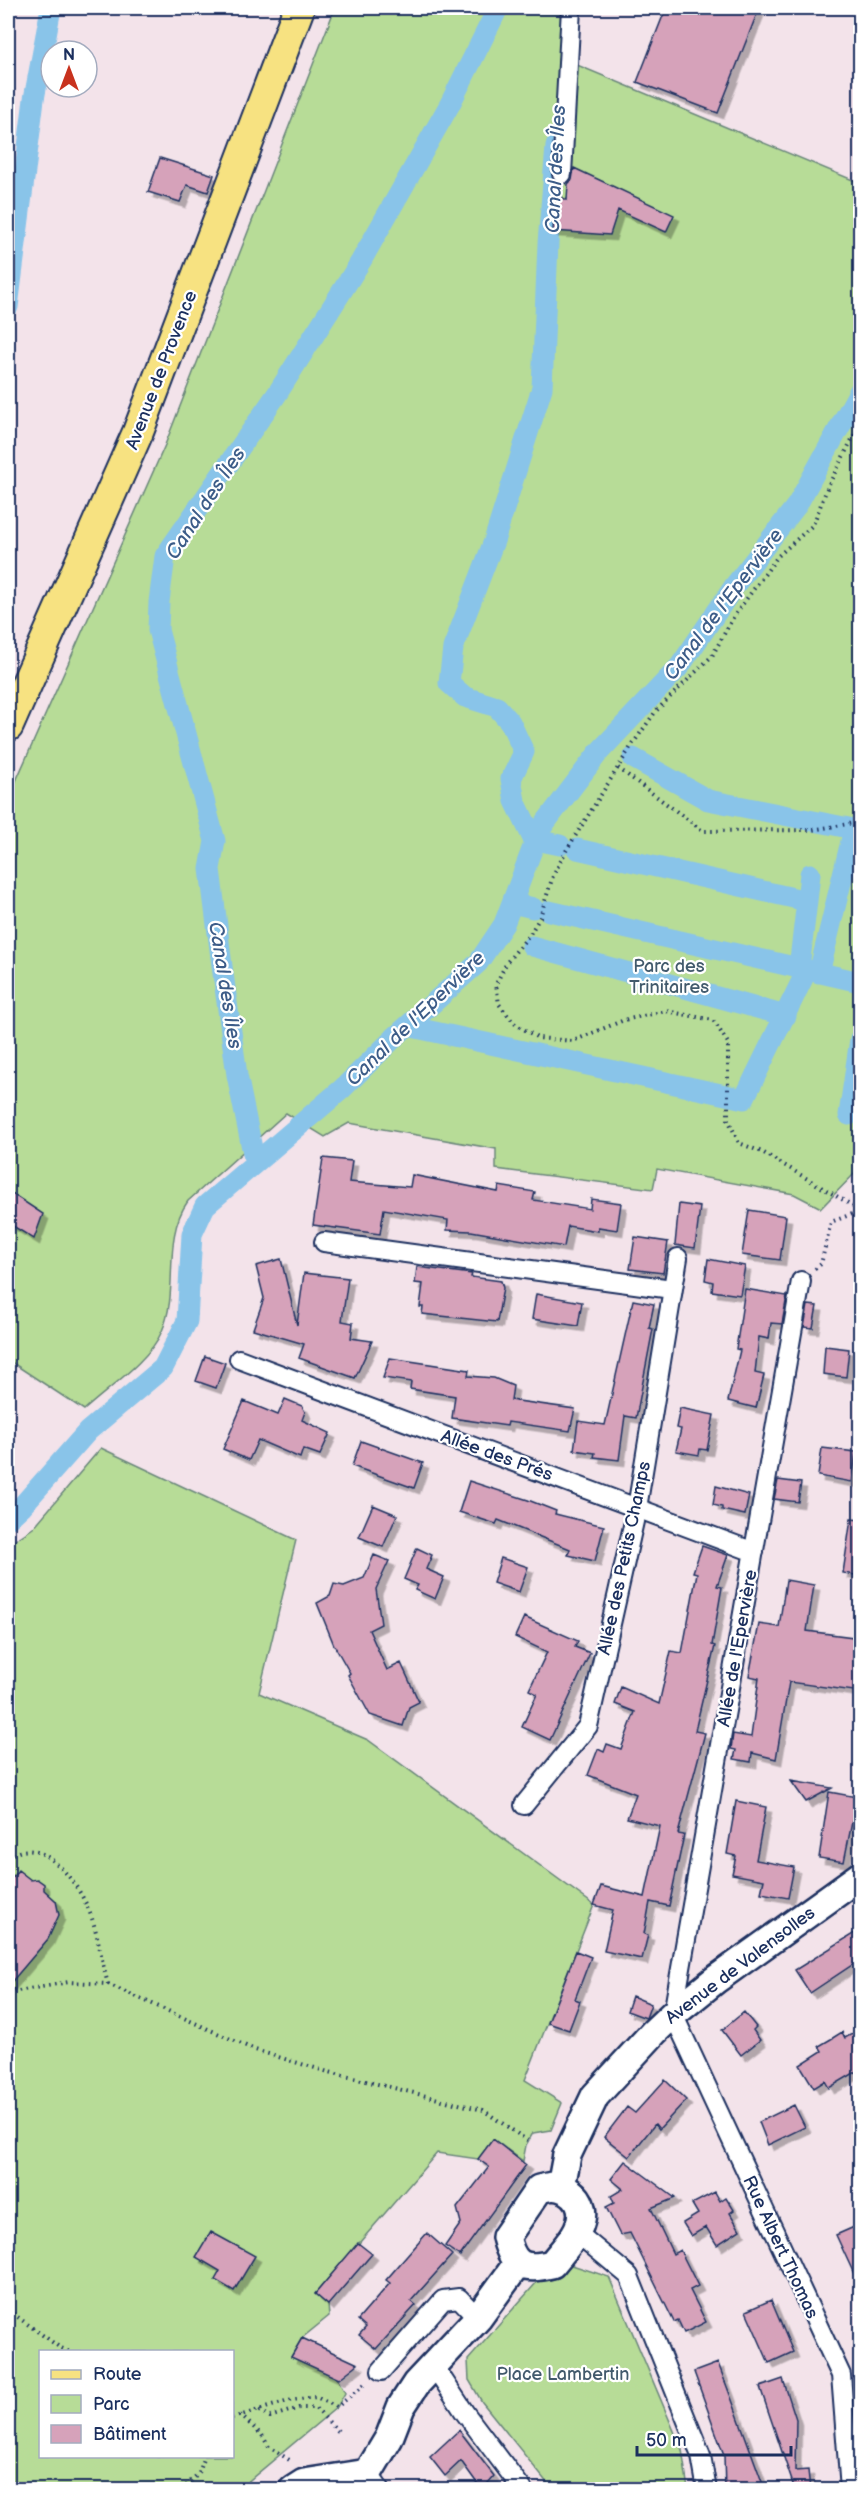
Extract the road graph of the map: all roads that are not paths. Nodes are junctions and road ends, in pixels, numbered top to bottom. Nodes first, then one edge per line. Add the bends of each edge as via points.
1 (299, 8) edge
2 (571, 8) edge
3 (562, 174) dead end
4 (8, 726) edge
5 (324, 1242) dead end
6 (678, 1258) dead end
7 (801, 1281) road end
8 (672, 1289) junction
9 (239, 1359) dead end
10 (637, 1508) junction
11 (754, 1552) junction
12 (524, 1805) dead end
13 (861, 1876) edge
14 (672, 2014) junction
15 (561, 2187) junction
16 (576, 2232) junction
17 (518, 2264) junction
18 (478, 2318) junction
19 (434, 2366) junction
20 (381, 2370) road end
21 (374, 2481) edge
22 (293, 2490) edge
23 (523, 2490) edge
24 (707, 2490) edge
25 (849, 2490) edge

1 - 4 main road, Avenue de Provence via 138,432
2 - 3 street
5 - 8 street
6 - 8 street, Allée des Petits Champs
7 - 11 street, Allée de l'Epervière
8 - 10 street, Allée des Petits Champs
9 - 10 street, Allée des Prés
10 - 11 street, Allée des Prés
10 - 12 street, Allée des Petits Champs via 588,1726
11 - 14 street, Allée de l'Epervière
13 - 14 street, Avenue de Valensolles
14 - 15 street, Avenue de Valensolles via 595,2096 567,2155
14 - 25 street, Rue Albert Thomas via 841,2375
15 - 16 street via 576,2196 582,2210
15 - 17 street via 539,2189 506,2237
16 - 17 street via 552,2264 534,2269
16 - 24 street via 629,2276 701,2456
17 - 18 street
18 - 19 street
18 - 20 street via 459,2298 443,2300
19 - 21 street via 400,2407
19 - 23 street
21 - 22 street via 304,2483

